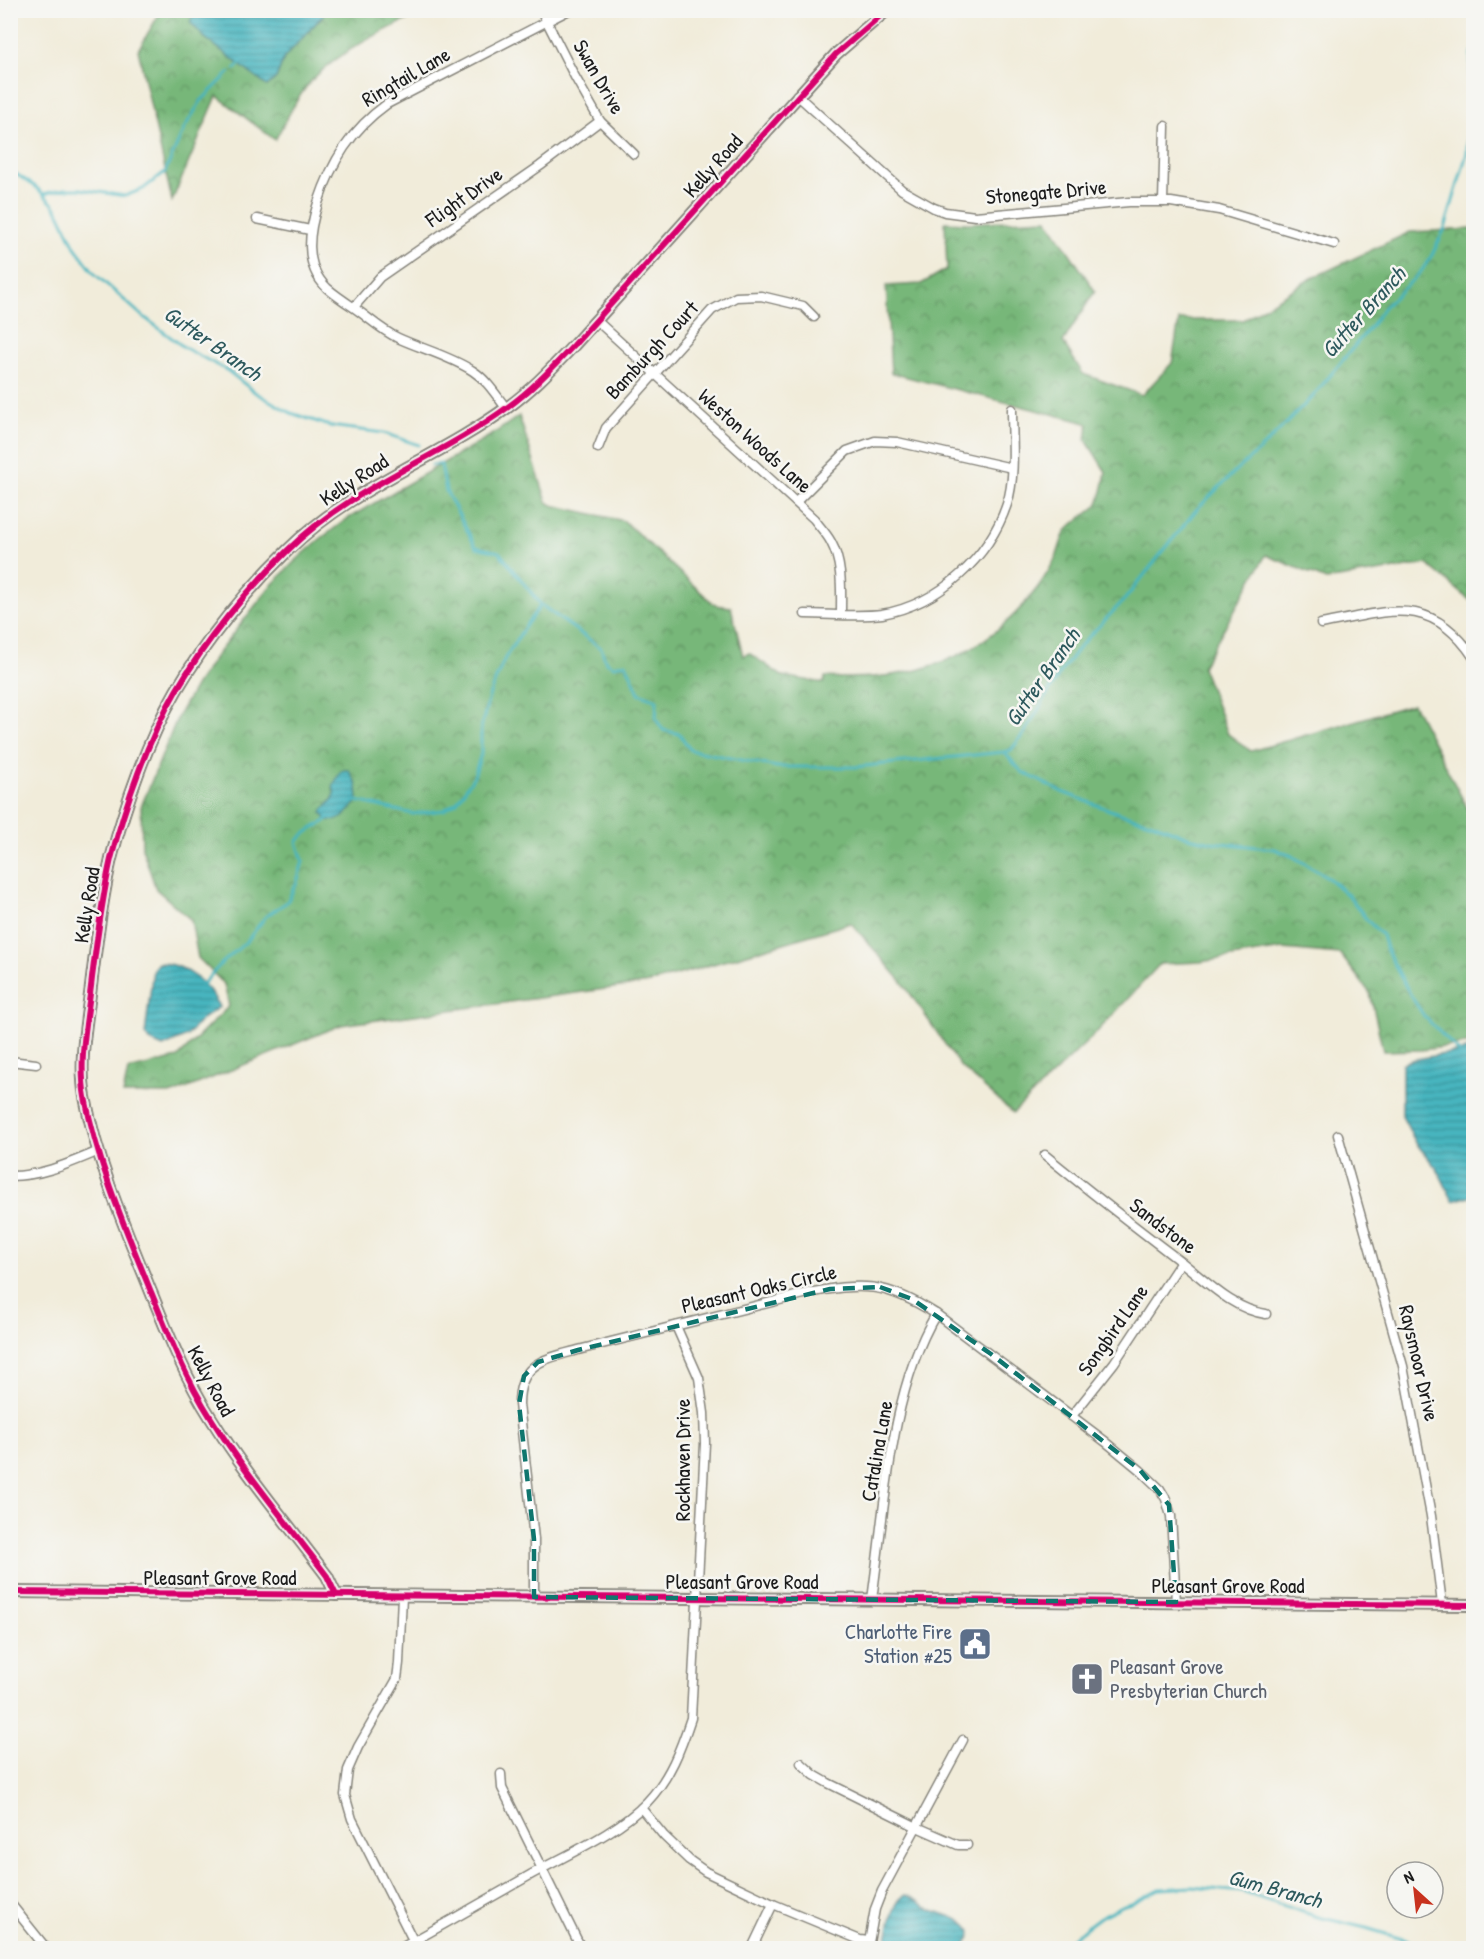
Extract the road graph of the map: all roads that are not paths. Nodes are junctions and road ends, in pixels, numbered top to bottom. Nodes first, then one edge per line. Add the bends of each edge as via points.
1 (542, 10) edge
2 (569, 10) edge
3 (887, 10) edge
4 (547, 22) junction
5 (797, 95) junction
6 (600, 121) junction
7 (1165, 126) dead end
8 (634, 154) dead end
9 (1163, 202) junction
10 (257, 219) dead end
11 (310, 230) junction
12 (1334, 244) dead end
13 (354, 308) junction
14 (814, 317) dead end
15 (596, 320) junction
16 (654, 373) junction
17 (506, 408) junction
18 (1012, 409) dead end
19 (598, 448) dead end
20 (1012, 468) junction
21 (796, 502) junction
22 (805, 614) dead end
23 (841, 614) junction
24 (1321, 624) dead end
25 (1473, 658) edge
26 (10, 1061) edge
27 (36, 1064) dead end
28 (1338, 1135) dead end
29 (99, 1151) junction
30 (1045, 1155) dead end
31 (10, 1176) edge
32 (1181, 1262) junction
33 (936, 1314) junction
34 (1266, 1314) dead end
35 (676, 1326) junction
36 (1072, 1416) junction
37 (10, 1592) edge
38 (336, 1595) junction
39 (402, 1596) junction
40 (534, 1597) junction
41 (696, 1599) junction
42 (872, 1599) junction
43 (1176, 1602) junction
44 (1442, 1604) junction
45 (1473, 1605) edge
46 (963, 1740) dead end
47 (801, 1763) dead end
48 (501, 1774) dead end
49 (641, 1808) junction
50 (916, 1827) junction
51 (967, 1845) dead end
52 (542, 1869) junction
53 (10, 1903) edge
54 (773, 1904) junction
55 (415, 1945) edge
56 (868, 1945) edge
57 (46, 1948) edge
58 (401, 1948) edge
59 (581, 1948) edge
60 (752, 1948) edge

1 - 4 street, Swan Drive
2 - 4 street, Ringtail Lane
3 - 5 street, Kelly Road via 836,54
4 - 6 street, Swan Drive
4 - 11 street, Ringtail Lane via 370,116 353,133 326,181
5 - 9 street, Stonegate Drive via 902,190 945,212 998,215
5 - 15 street, Kelly Road
6 - 8 street, Swan Drive
6 - 13 street, Flight Drive via 380,277
7 - 9 street
9 - 12 street, Stonegate Drive via 1219,210
10 - 11 street
11 - 13 street, Ringtail Lane via 310,252 316,273 328,289
13 - 17 street, Ringtail Lane via 391,334 473,371
14 - 16 street, Bamburgh Court via 803,306 761,296 736,297 712,310
15 - 16 street, Weston Woods Lane
15 - 17 street, Kelly Road via 547,373
16 - 19 street, Bamburgh Court via 606,428
16 - 21 street, Weston Woods Lane
17 - 29 street, Kelly Road via 376,484 312,529 243,600 175,693 132,791 103,899 83,1071 85,1098
18 - 20 street
20 - 21 street via 897,442 875,441 847,451
20 - 23 street via 1007,503 986,546 955,580 918,603 882,614
21 - 23 street, Weston Woods Lane via 831,542 840,575
22 - 23 street
24 - 25 street via 1386,612 1420,612 1452,631
26 - 27 street
28 - 44 street, Raysmoor Drive via 1403,1366 1431,1516
29 - 31 street via 49,1170
29 - 38 street, Kelly Road via 130,1241 195,1390 233,1451 327,1576
30 - 32 street, Sandstone
32 - 34 street, Sandstone via 1244,1307
32 - 36 street, Songbird Lane via 1114,1364
33 - 35 street, Pleasant Oaks Circle via 896,1292 851,1286
33 - 36 street, Pleasant Oaks Circle
33 - 42 street, Catalina Lane via 903,1401
35 - 40 street, Pleasant Oaks Circle via 547,1358 524,1376 519,1404 534,1539
35 - 41 street, Rockhaven Drive via 699,1378 704,1413
36 - 43 street, Pleasant Oaks Circle via 1140,1470 1166,1499 1174,1534
37 - 38 street, Pleasant Grove Road
38 - 39 street, Pleasant Grove Road
39 - 40 street, Pleasant Grove Road
39 - 55 street via 397,1679 348,1770 345,1795 352,1819
40 - 41 street, Pleasant Grove Road
41 - 42 street, Pleasant Grove Road
41 - 49 street, Rockhaven Drive via 691,1718 666,1777
42 - 43 street, Pleasant Grove Road
43 - 44 street, Pleasant Grove Road
44 - 45 street, Pleasant Grove Road
46 - 50 street
47 - 50 street via 814,1775
48 - 52 street via 502,1788
49 - 52 street, Rockhaven Drive
49 - 54 street via 664,1836 698,1866
50 - 51 street
50 - 56 street via 882,1891
52 - 55 street, Rockhaven Drive
52 - 59 street
53 - 57 street
54 - 56 street
54 - 60 street
55 - 58 street, Rockhaven Drive

